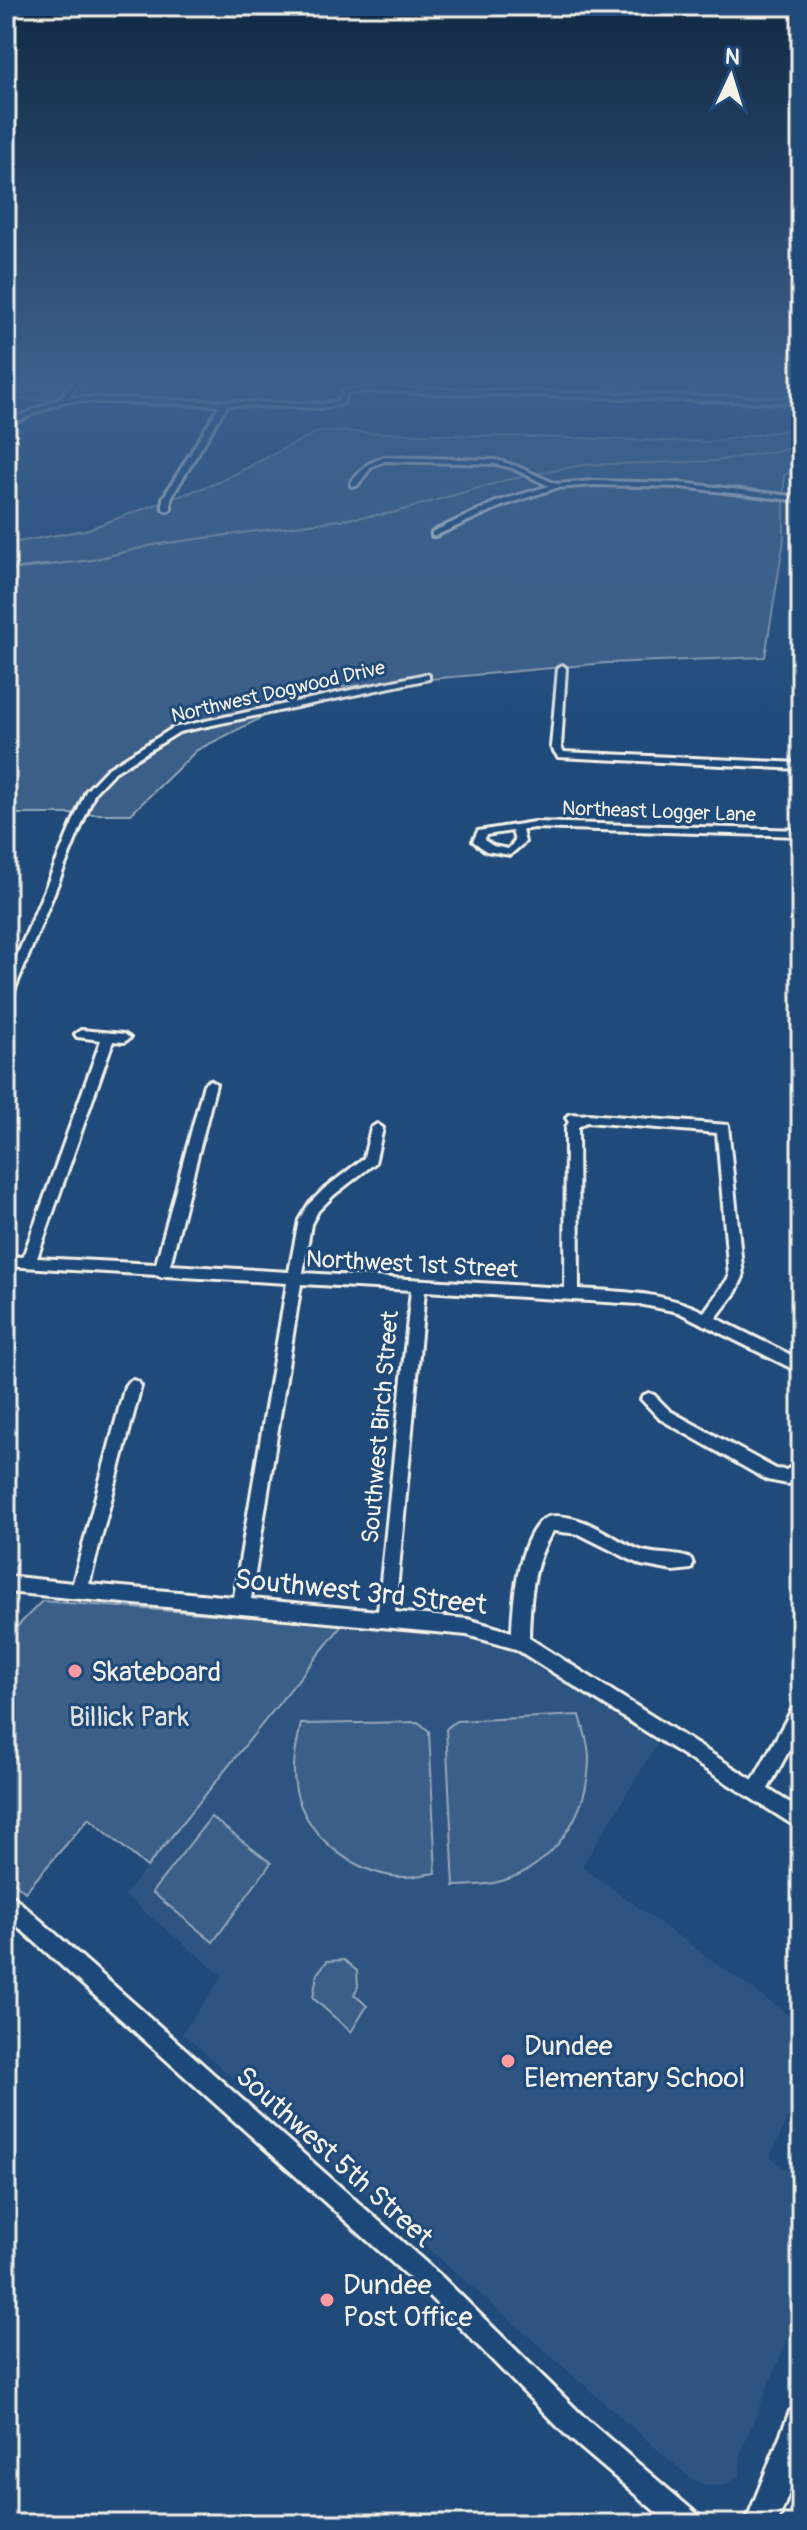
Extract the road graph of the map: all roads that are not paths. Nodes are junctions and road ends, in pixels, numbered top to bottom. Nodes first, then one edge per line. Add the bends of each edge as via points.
1 (167, 500) edge
2 (511, 500) edge
3 (167, 509) dead end
4 (435, 534) dead end
5 (562, 668) dead end
6 (426, 677) dead end
7 (801, 766) edge
8 (516, 827) dead end
9 (801, 833) edge
10 (6, 996) edge
11 (81, 1034) dead end
12 (108, 1037) junction
13 (124, 1038) dead end
14 (210, 1084) dead end
15 (377, 1128) dead end
16 (6, 1261) edge
17 (28, 1262) junction
18 (161, 1272) junction
19 (293, 1279) junction
20 (418, 1287) junction
21 (572, 1295) junction
22 (707, 1319) junction
23 (801, 1367) edge
24 (133, 1386) dead end
25 (649, 1399) dead end
26 (801, 1468) edge
27 (685, 1564) dead end
28 (6, 1584) edge
29 (79, 1590) junction
30 (241, 1606) junction
31 (386, 1619) junction
32 (520, 1642) junction
33 (801, 1710) edge
34 (756, 1792) junction
35 (801, 1821) edge
36 (6, 1903) edge
37 (801, 2422) edge
38 (689, 2524) edge
39 (761, 2524) edge

1 - 3 street
2 - 4 street
5 - 7 street via 556,747 561,755
6 - 10 street, Northwest Dogwood Drive via 176,730 110,771 91,791
8 - 9 street, Northeast Logger Lane
11 - 12 street
12 - 13 street
12 - 17 street
14 - 18 street
15 - 19 street via 370,1160 329,1192 304,1224
16 - 17 street, Northwest 1st Street
17 - 18 street, Northwest 1st Street
18 - 19 street, Northwest 1st Street
19 - 20 street, Northwest 1st Street
19 - 30 street
20 - 21 street, Northwest 1st Street
20 - 31 street, Southwest Birch Street
21 - 22 street, Northwest 1st Street via 664,1302
21 - 22 street via 574,1119 722,1128 736,1277
22 - 23 street, Northwest 1st Street
24 - 29 street
25 - 26 street via 665,1415 767,1473 788,1477
27 - 32 street via 636,1556 579,1525 548,1524 538,1537 521,1593
28 - 29 street, Southwest 3rd Street
29 - 30 street, Southwest 3rd Street
30 - 31 street, Southwest 3rd Street
31 - 32 street, Southwest 3rd Street via 467,1627
32 - 34 street, Southwest 3rd Street
33 - 34 street
34 - 35 street, Southwest 3rd Street
36 - 38 street, Southwest 5th Street via 434,2285 576,2427
37 - 39 main road

